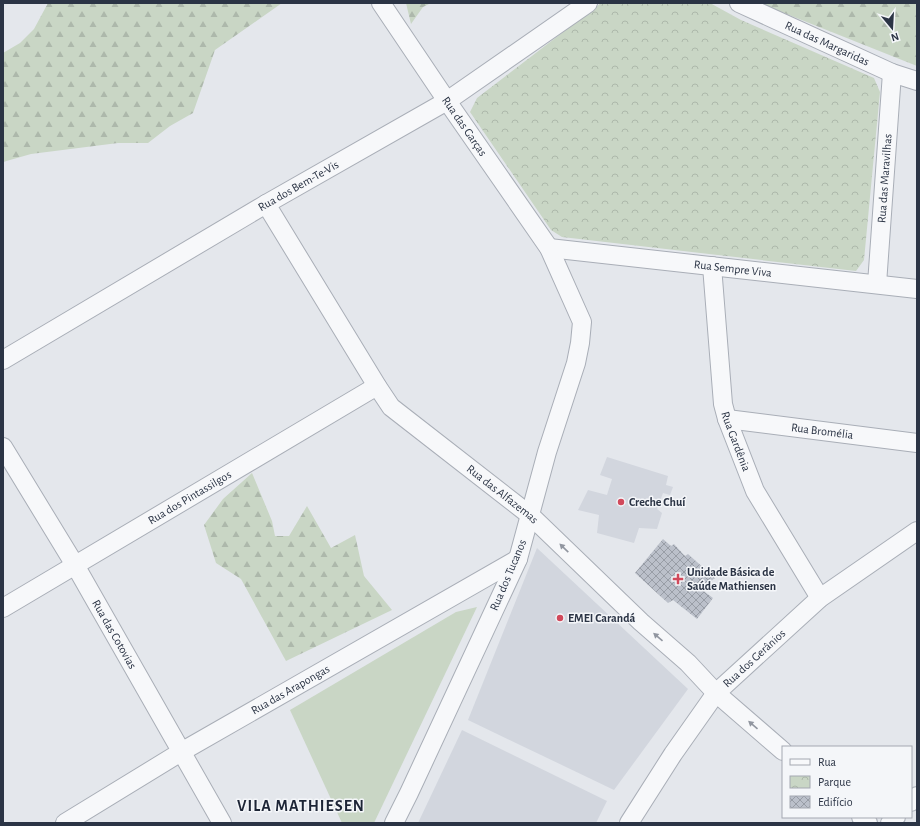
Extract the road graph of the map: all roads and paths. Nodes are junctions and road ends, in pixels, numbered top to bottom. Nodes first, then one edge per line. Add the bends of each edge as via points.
1 (381, 3) edge
2 (588, 3) edge
3 (739, 3) edge
4 (892, 73) junction
5 (917, 81) edge
6 (447, 101) junction
7 (266, 204) junction
8 (549, 248) junction
9 (712, 266) junction
10 (877, 284) junction
11 (917, 289) edge
12 (3, 360) edge
13 (377, 386) junction
14 (727, 419) junction
15 (917, 443) edge
16 (3, 447) edge
17 (531, 516) junction
18 (917, 531) edge
19 (518, 558) junction
20 (75, 565) junction
21 (820, 598) junction
22 (3, 608) edge
23 (716, 694) junction
24 (782, 750) edge
25 (182, 752) junction
26 (66, 823) edge
27 (222, 823) edge
28 (394, 823) edge
29 (629, 823) edge

1 - 6 street, Rua das Garças
2 - 6 street, Rua dos Bem-Te-Vis
3 - 4 street, Rua das Margaridas
4 - 5 street, Rua das Margaridas
4 - 10 street, Rua das Maravilhas
6 - 7 street, Rua dos Bem-Te-Vis
6 - 8 street, Rua das Garças
7 - 12 street, Rua dos Bem-Te-Vis
7 - 13 street, Rua das Alfazemas
8 - 9 street, Rua Sempre Viva
8 - 17 street, Rua dos Tucanos via 582,322 576,363 547,452
9 - 10 street, Rua Sempre Viva
9 - 14 street, Rua Gardênia via 723,404
10 - 11 street, Rua Sempre Viva
13 - 17 street, Rua das Alfazemas via 391,407
13 - 20 street, Rua dos Pintassilgos
14 - 15 street, Rua Bromélia
14 - 21 street, Rua Gardênia via 755,491
16 - 20 street, Rua das Cotovias
17 - 19 street, Rua dos Tucanos
23 -> 17 street, Rua das Alfazemas via 688,663 641,622
18 - 21 street, Rua dos Gerânios
19 - 25 street, Rua das Arapongas
19 - 28 street, Rua dos Tucanos
20 - 22 street, Rua dos Pintassilgos
20 - 25 street, Rua das Cotovias
21 - 23 street, Rua dos Gerânios
24 -> 23 street, Rua das Alfazemas
23 - 29 street, Rua dos Gerânios via 673,754
25 - 26 street, Rua das Arapongas
25 - 27 street, Rua das Cotovias

